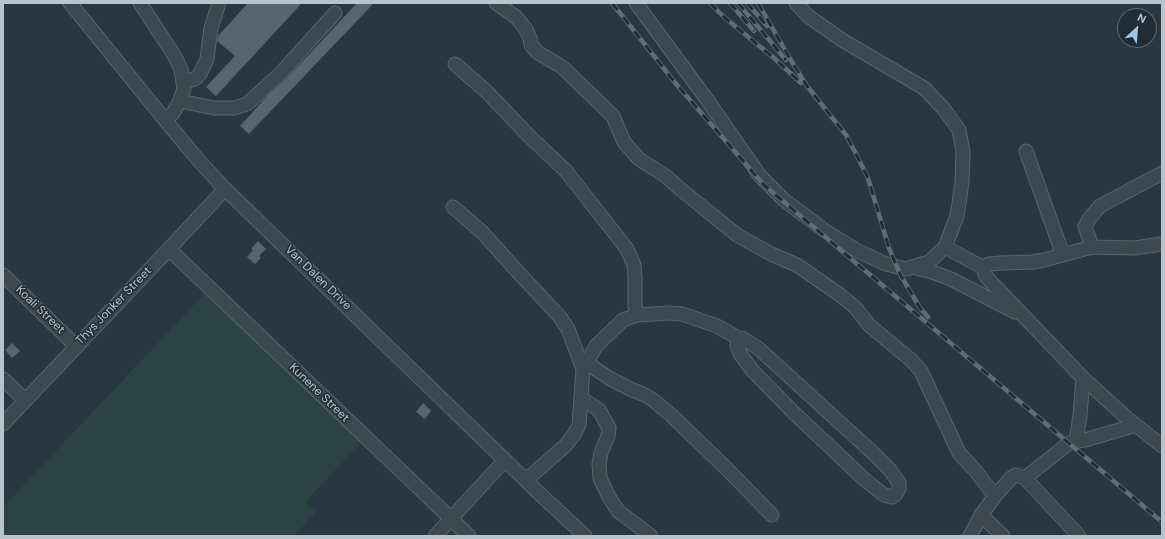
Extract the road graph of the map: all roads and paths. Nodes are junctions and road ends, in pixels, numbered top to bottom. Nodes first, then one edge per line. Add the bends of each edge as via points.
1 (70, 3) edge
2 (140, 3) edge
3 (219, 3) edge
4 (496, 3) edge
5 (636, 3) edge
6 (796, 3) edge
7 (335, 13) dead end
8 (455, 64) dead end
9 (183, 82) junction
10 (180, 100) junction
11 (165, 120) junction
12 (1026, 151) dead end
13 (1162, 173) edge
14 (225, 189) junction
15 (453, 207) dead end
16 (1162, 244) edge
17 (1092, 247) junction
18 (945, 248) junction
19 (169, 249) junction
20 (1063, 255) junction
21 (913, 267) junction
22 (984, 268) junction
23 (3, 275) edge
24 (637, 315) junction
25 (1024, 317) junction
26 (738, 338) junction
27 (76, 346) junction
28 (585, 366) junction
29 (1083, 378) junction
30 (3, 379) edge
31 (581, 398) junction
32 (25, 400) junction
33 (3, 424) edge
34 (1136, 425) junction
35 (1076, 442) junction
36 (1162, 446) edge
37 (505, 460) junction
38 (1025, 478) junction
39 (526, 480) junction
40 (995, 496) junction
41 (981, 515) junction
42 (772, 516) dead end
43 (452, 519) junction
44 (435, 536) edge
45 (469, 536) edge
46 (585, 536) edge
47 (651, 536) edge
48 (970, 536) edge
49 (1003, 536) edge
50 (1079, 536) edge

1 - 11 street, Van Dalen Drive
2 - 9 street via 174,55 181,69
3 - 9 street via 211,28 207,59 195,79
4 - 40 street via 516,17 525,28 531,45 537,52 562,67 613,116 624,142 639,158 667,177 738,236 797,265 840,295 855,307 869,325 911,360 921,371 955,447
5 - 21 street via 760,176 784,200 856,250 906,270
6 - 18 street via 808,16 842,40 924,88 959,130 963,152 962,183 957,216
7 - 10 street via 280,74 247,104 235,108 214,108
8 - 24 street via 487,92 566,171 627,249 634,264
9 - 10 street
10 - 11 street via 173,113
11 - 14 street, Van Dalen Drive
12 - 20 street
13 - 17 street via 1100,206 1086,226
14 - 19 street, Thys Jonker Street
14 - 37 street, Van Dalen Drive
15 - 28 street via 482,232 560,317
16 - 17 street via 1134,248
17 - 20 street
18 - 21 street via 929,262
18 - 22 street
19 - 27 street, Thys Jonker Street
19 - 43 street, Kunene Street
20 - 22 street via 1033,262 989,264
21 - 25 street via 951,279
22 - 25 street via 985,275
23 - 27 street, Koali Street
24 - 26 street via 682,314 718,326
24 - 28 street via 623,320 596,346
25 - 29 street
26 - 26 street via 758,348 872,452 899,483 896,494 892,497 884,495 793,412 752,370 737,346
27 - 32 street, Thys Jonker Street
28 - 31 street
28 - 42 street via 654,400
29 - 34 street
29 - 35 street
30 - 32 street
31 - 39 street via 579,425 573,436
31 - 47 street via 599,410 609,428 599,464 600,478 609,497 618,511
32 - 33 street, Thys Jonker Street
34 - 35 street
34 - 36 street
35 - 38 street via 1069,443
37 - 39 street, Van Dalen Drive
37 - 43 street
38 - 40 street via 1016,475
38 - 50 street
39 - 46 street, Van Dalen Drive
40 - 41 street
41 - 48 street
41 - 49 street
43 - 44 street
43 - 45 street, Kunene Street

